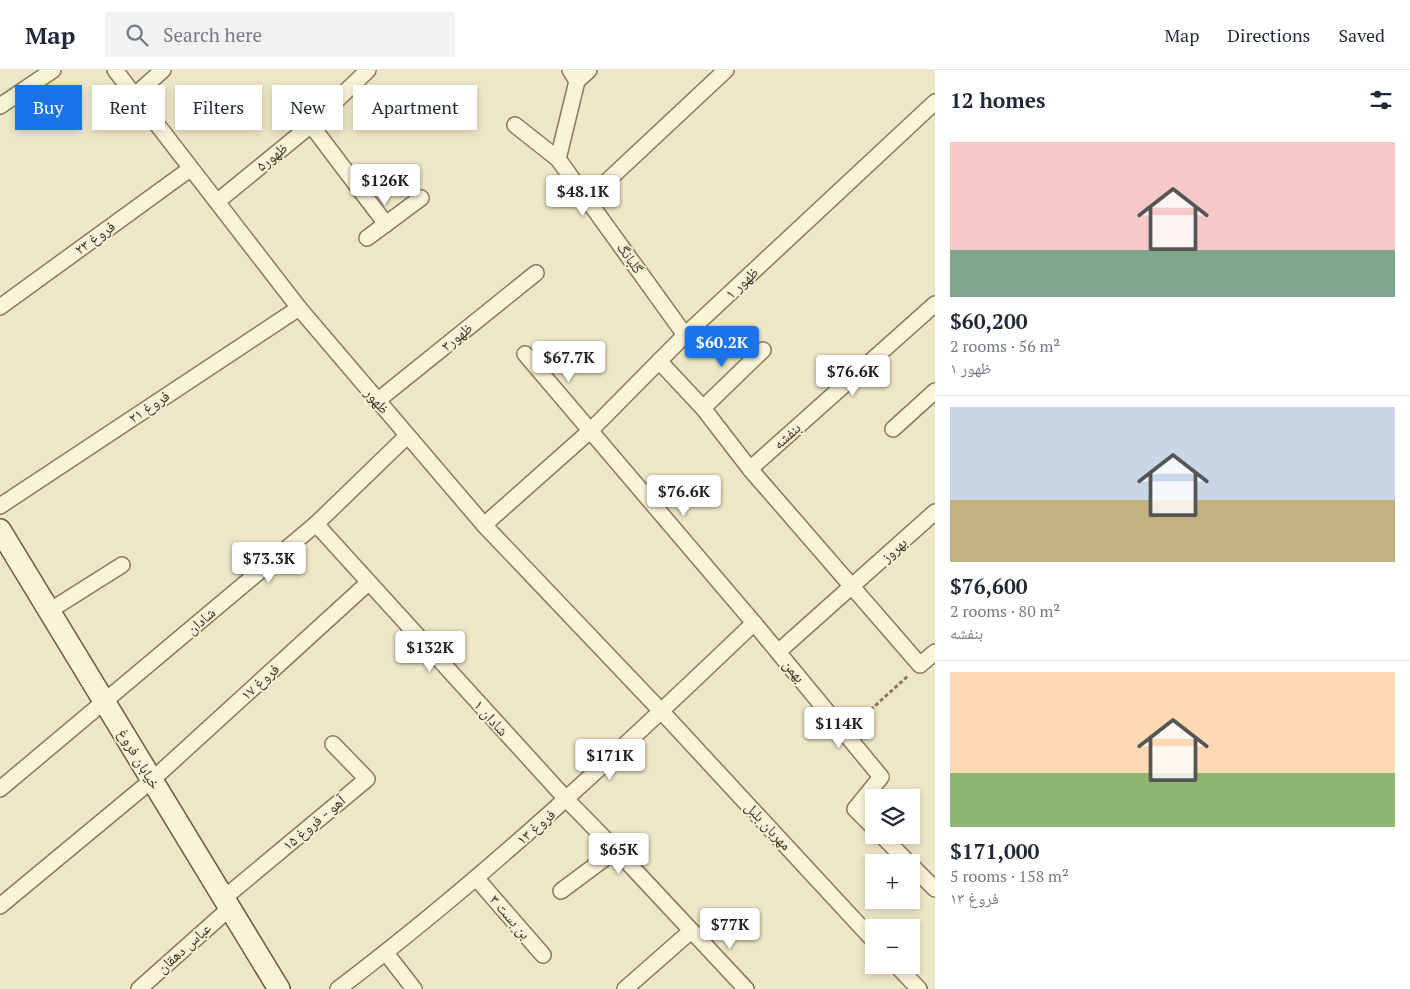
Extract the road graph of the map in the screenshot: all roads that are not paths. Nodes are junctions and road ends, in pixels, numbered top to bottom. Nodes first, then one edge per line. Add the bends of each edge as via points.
1 (53, 70) edge
2 (114, 70) edge
3 (163, 70) edge
4 (368, 70) edge
5 (589, 70) edge
6 (726, 70) edge
7 (574, 75) edge
8 (127, 85) edge
9 (146, 85) edge
10 (343, 94) edge
11 (935, 102) edge
12 (0, 106) edge
13 (515, 124) dead end
14 (161, 130) edge
15 (305, 130) edge
16 (315, 130) edge
17 (558, 159) junction
18 (190, 169) junction
19 (421, 198) dead end
20 (588, 199) junction
21 (218, 201) junction
22 (386, 224) junction
23 (367, 238) dead end
24 (536, 273) dead end
25 (935, 304) edge
26 (0, 307) edge
27 (299, 308) junction
28 (685, 336) junction
29 (763, 350) dead end
30 (525, 354) dead end
31 (659, 361) junction
32 (935, 391) edge
33 (377, 401) junction
34 (702, 408) junction
35 (892, 429) dead end
36 (590, 431) junction
37 (407, 436) junction
38 (750, 469) junction
39 (0, 506) edge
40 (935, 512) edge
41 (316, 524) junction
42 (484, 525) junction
43 (0, 530) edge
44 (122, 565) dead end
45 (368, 583) junction
46 (854, 587) junction
47 (49, 611) junction
48 (754, 623) junction
49 (778, 652) junction
50 (935, 652) edge
51 (105, 702) junction
52 (662, 712) junction
53 (333, 744) dead end
54 (152, 780) junction
55 (0, 789) edge
56 (872, 789) edge
57 (865, 798) edge
58 (567, 800) junction
59 (865, 818) edge
60 (890, 844) edge
61 (616, 850) junction
62 (900, 854) edge
63 (920, 875) edge
64 (477, 879) junction
65 (935, 889) edge
66 (561, 891) dead end
67 (227, 903) junction
68 (0, 906) edge
69 (865, 930) edge
70 (691, 931) junction
71 (386, 953) junction
72 (543, 955) dead end
73 (905, 974) edge
74 (139, 989) edge
75 (279, 989) edge
76 (338, 989) edge
77 (414, 989) edge
78 (625, 989) edge
79 (746, 989) edge
80 (919, 989) edge

1 - 12 street
2 - 8 street, ظهور
3 - 9 street
4 - 10 street, ظهور۵
5 - 7 street
6 - 20 street
7 - 17 street
11 - 28 street, ظهور ۱
13 - 17 street, گلبانگ
14 - 18 street, ظهور
15 - 21 street, ظهور۵
16 - 22 street
17 - 20 street, گلبانگ
18 - 21 street, ظهور
18 - 26 street, فروغ ۲۳
19 - 22 street
20 - 28 street, گلبانگ
21 - 27 street, ظهور
22 - 23 street
24 - 33 street, ظهور۳
25 - 38 street, بنفشه
27 - 33 street, ظهور
27 - 39 street, فروغ ۲۱
28 - 31 street, ظهور ۱
29 - 34 street
30 - 36 street
31 - 34 street
31 - 36 street, ظهور ۱
32 - 35 street
33 - 37 street, ظهور
34 - 38 street
36 - 42 street, ظهور ۱
36 - 48 street
37 - 41 street, شادان
37 - 42 street, ظهور
38 - 46 street
40 - 46 street, بهروز
41 - 45 street, شادان ۱
41 - 51 street, شادان
42 - 52 street, ظهور
43 - 47 street, خیابان فروغ
44 - 47 street
45 - 54 street, فروغ ۱۷
45 - 58 street, شادان ۱
46 - 49 street
46 - 50 street via 920,665
47 - 51 street, خیابان فروغ
48 - 49 street
48 - 52 street, فروغ ۱۳
49 - 56 street, بهمن via 882,777
51 - 54 street, خیابان فروغ
51 - 55 street, شادان
52 - 58 street, فروغ ۱۳
52 - 69 street, مهربان بلبل
53 - 67 street, آهو - فروغ ۱۵ via 367,779
54 - 67 street, خیابان فروغ
54 - 68 street, فروغ ۱۷
57 - 59 street, بهمن via 856,809
58 - 61 street, شادان ۱
58 - 64 street, فروغ ۱۳
60 - 62 street
61 - 66 street
61 - 70 street, شادان ۱
63 - 65 street
64 - 71 street, فروغ ۱۳
64 - 72 street, بن بست ۳
67 - 74 street, عباس دهقان
67 - 75 street, خیابان فروغ
70 - 78 street
70 - 79 street, شادان ۱
71 - 76 street, فروغ ۱۳
71 - 77 street
73 - 80 street

